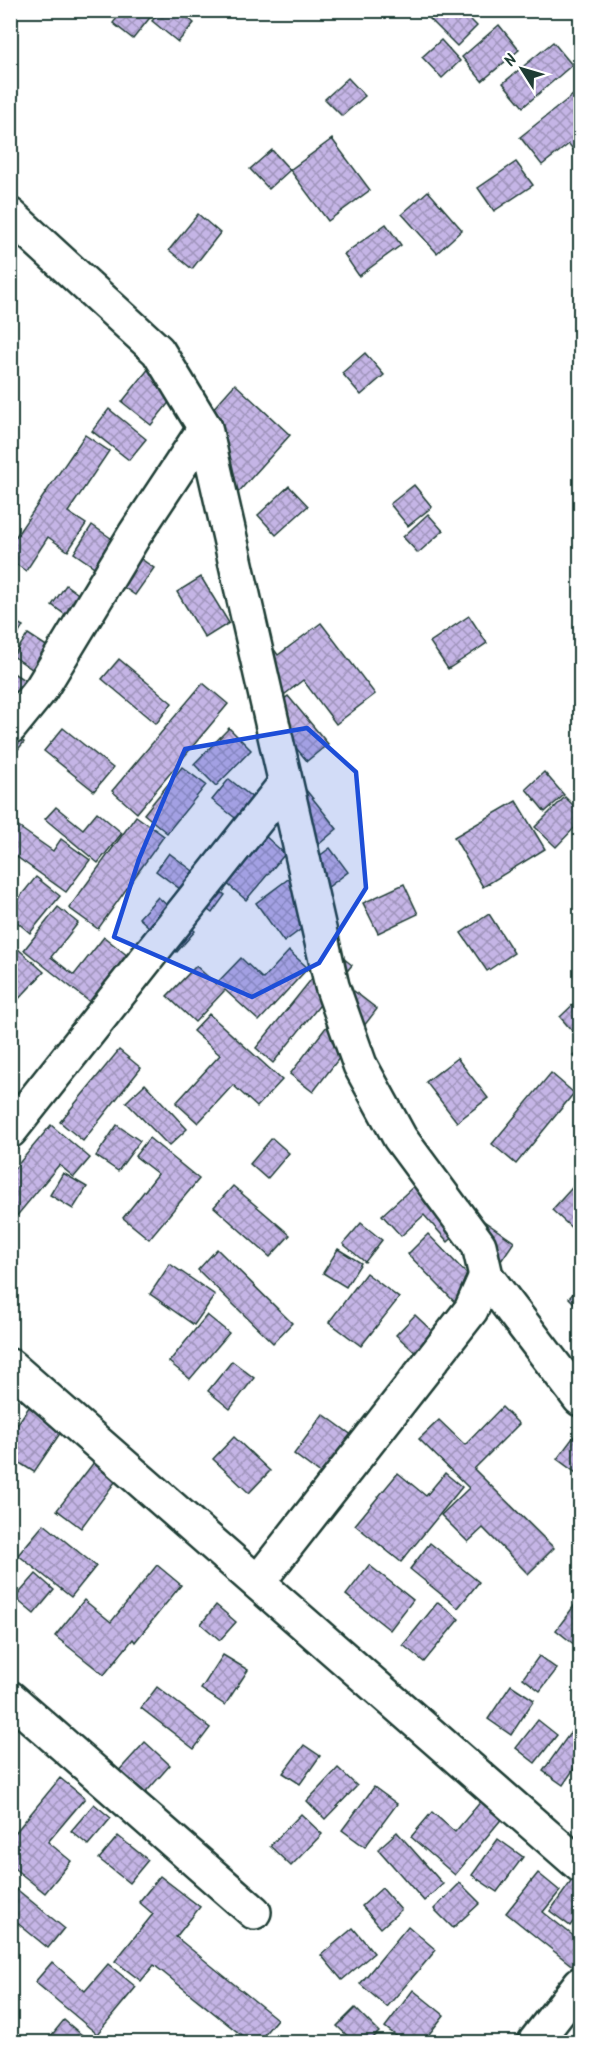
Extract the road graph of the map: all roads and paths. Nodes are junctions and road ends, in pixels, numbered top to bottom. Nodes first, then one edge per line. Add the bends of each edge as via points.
1 (10, 215) edge
2 (206, 428) junction
3 (10, 727) edge
4 (285, 784) junction
5 (10, 1131) edge
6 (486, 1276) junction
7 (10, 1366) edge
8 (580, 1399) edge
9 (258, 1582) junction
10 (10, 1698) edge
11 (580, 1865) edge
12 (254, 1912) dead end
13 (580, 1984) edge
14 (535, 2043) edge

1 - 2 street via 158,351
2 - 3 street via 135,534 41,689
2 - 4 street
4 - 5 street
4 - 6 street via 332,986 360,1065 400,1138 479,1245
6 - 8 street
6 - 9 street via 471,1310
7 - 9 street
9 - 11 street
10 - 12 street
13 - 14 street

